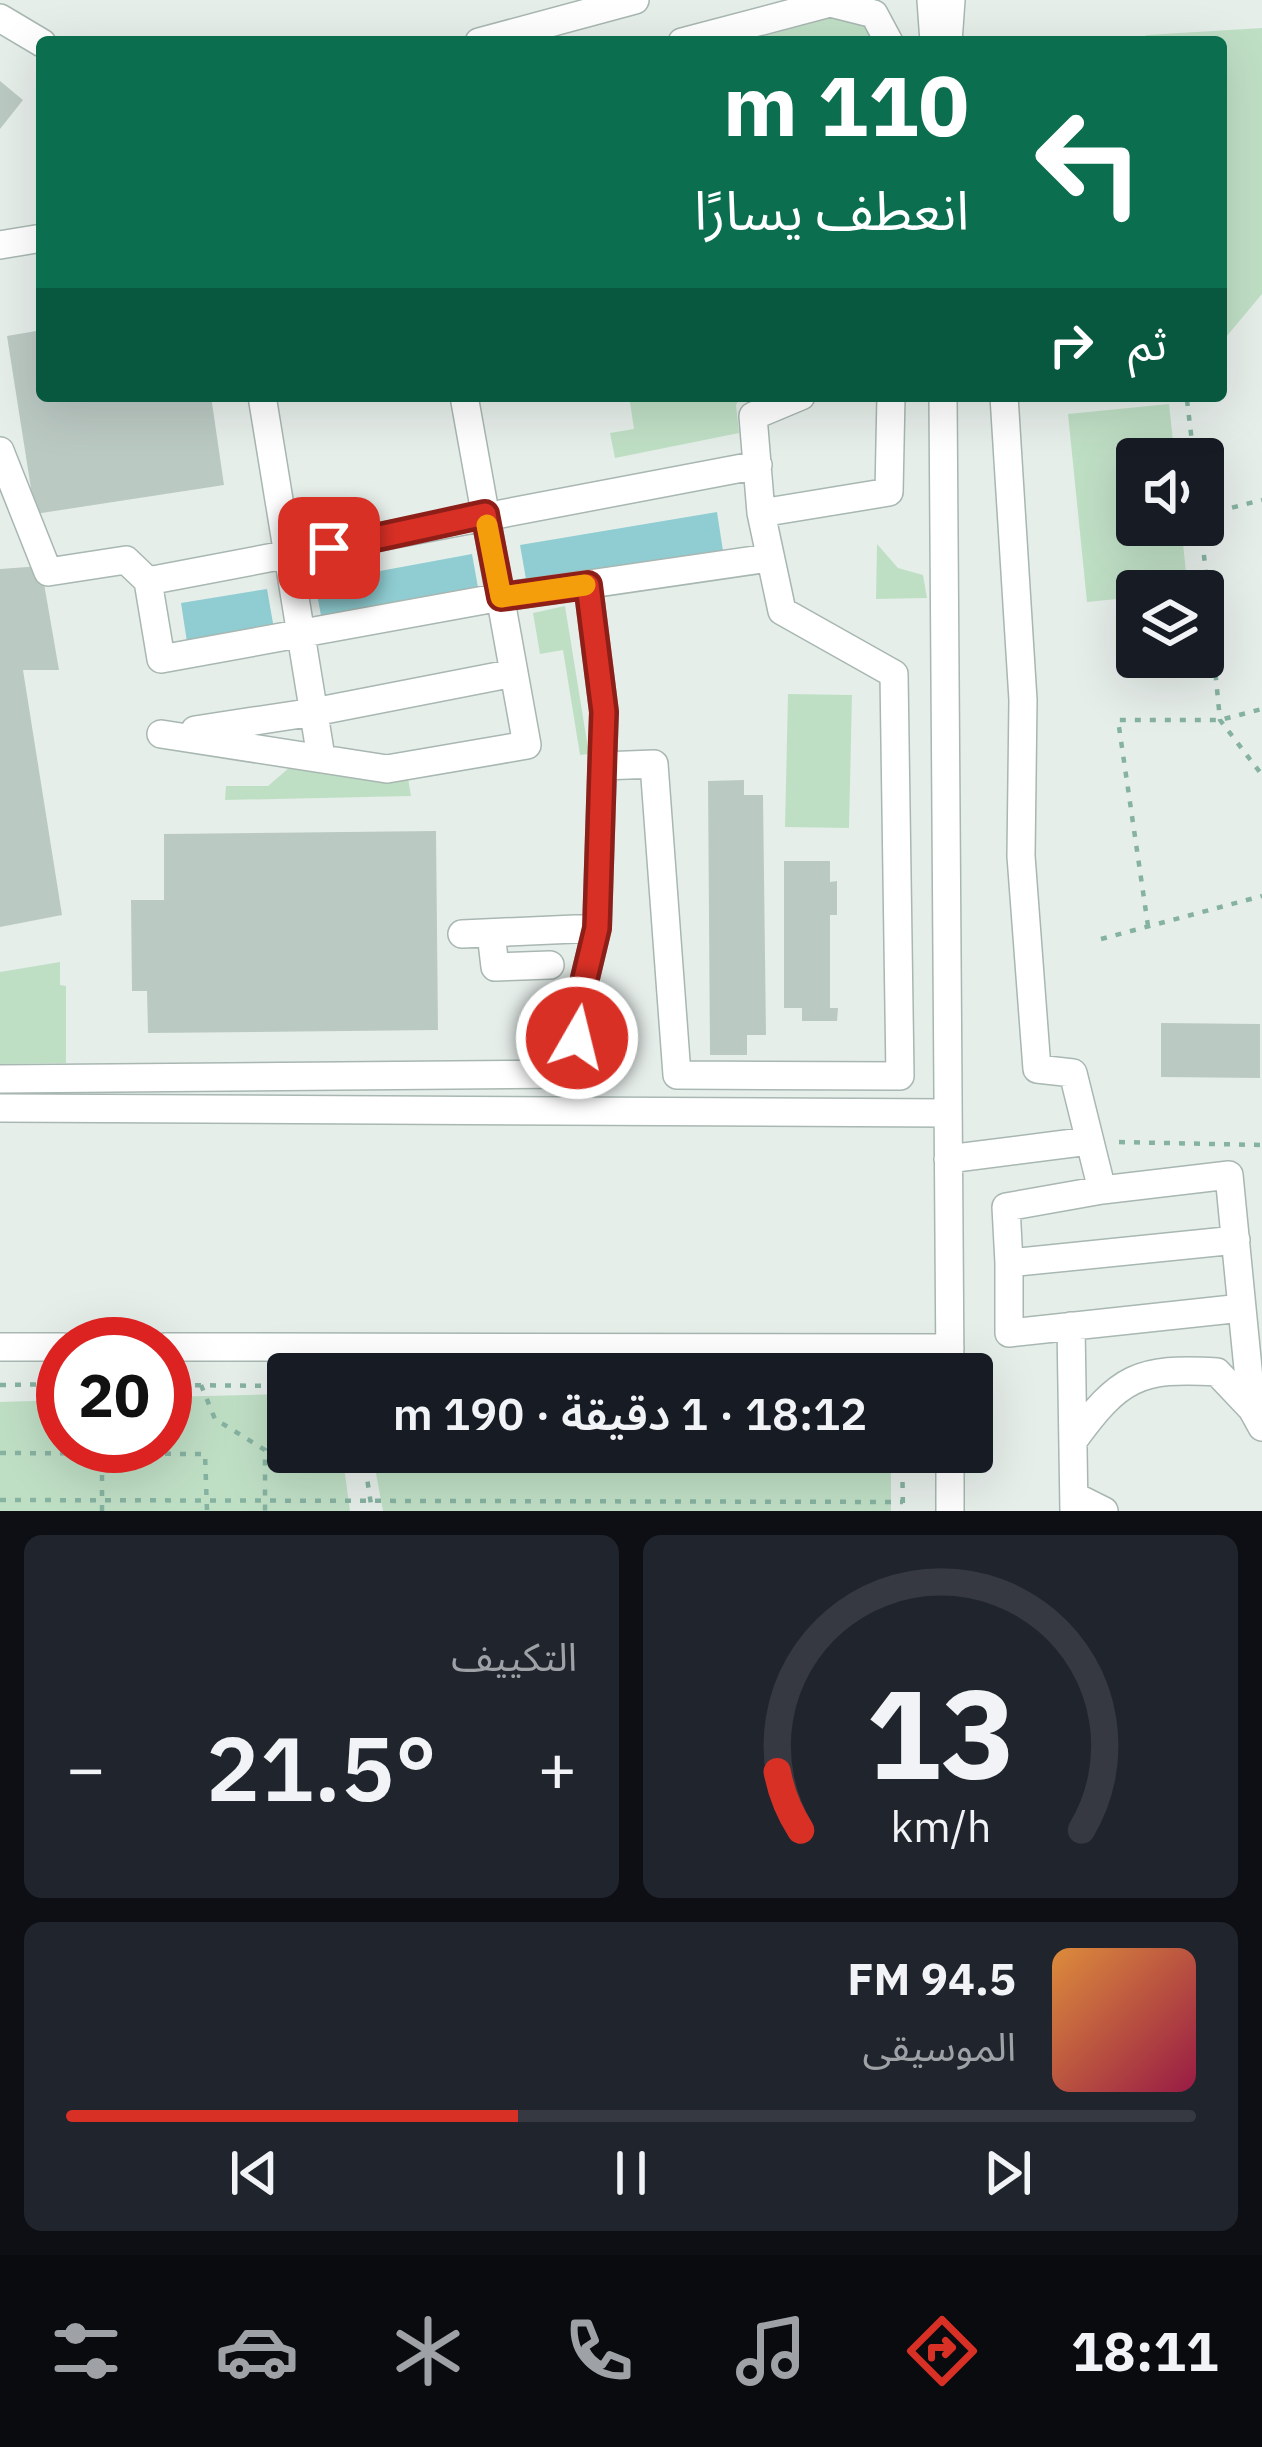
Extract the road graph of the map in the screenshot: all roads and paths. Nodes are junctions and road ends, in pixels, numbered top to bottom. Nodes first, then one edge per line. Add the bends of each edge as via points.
1 (634, 0) edge
2 (931, 0) edge
3 (951, 0) edge
4 (0, 18) edge
5 (501, 36) edge
6 (705, 36) edge
7 (886, 36) edge
8 (934, 36) edge
9 (948, 36) edge
10 (36, 39) edge
11 (36, 239) edge
12 (0, 245) edge
13 (263, 402) edge
14 (465, 402) edge
15 (787, 402) edge
16 (891, 402) edge
17 (943, 402) edge
18 (1004, 402) edge
19 (1187, 402) edge
20 (1192, 438) edge
21 (0, 451) edge
22 (758, 465) junction
23 (1262, 500) edge
24 (1224, 509) edge
25 (760, 513) junction
26 (485, 514) junction
27 (1203, 546) edge
28 (290, 556) junction
29 (769, 558) junction
30 (148, 581) junction
31 (588, 585) junction
32 (501, 597) junction
33 (299, 634) junction
34 (514, 673) junction
35 (1262, 710) edge
36 (314, 712) junction
37 (1220, 720) junction
38 (321, 757) junction
39 (602, 766) junction
40 (1262, 775) edge
41 (1262, 896) edge
42 (1148, 926) junction
43 (597, 928) junction
44 (491, 933) junction
45 (462, 934) dead end
46 (1101, 939) dead end
47 (550, 964) dead end
48 (0, 1079) edge
49 (0, 1108) edge
50 (947, 1113) junction
51 (1089, 1141) junction
52 (1262, 1145) edge
53 (948, 1159) junction
54 (1102, 1190) junction
55 (1236, 1240) junction
56 (1009, 1263) junction
57 (1242, 1308) junction
58 (1071, 1326) junction
59 (0, 1347) edge
60 (36, 1347) edge
61 (192, 1347) edge
62 (501, 1353) edge
63 (950, 1353) edge
64 (0, 1384) edge
65 (36, 1384) edge
66 (192, 1385) edge
67 (201, 1385) junction
68 (267, 1386) edge
69 (1257, 1418) edge
70 (1072, 1441) junction
71 (36, 1453) edge
72 (192, 1453) edge
73 (0, 1454) edge
74 (102, 1473) edge
75 (366, 1473) edge
76 (902, 1473) edge
77 (950, 1473) edge
78 (0, 1500) edge
79 (102, 1501) junction
80 (207, 1501) junction
81 (265, 1501) junction
82 (370, 1501) junction
83 (902, 1502) junction
84 (1074, 1504) edge
85 (102, 1511) edge
86 (207, 1511) edge
87 (265, 1511) edge
88 (372, 1511) edge
89 (902, 1511) edge
90 (950, 1511) edge
91 (1104, 1511) edge

1 - 5 street
2 - 8 street
3 - 9 street
4 - 10 street
6 - 7 street via 830,3 874,14
11 - 12 street
13 - 28 street
14 - 26 street
15 - 22 street via 753,416
16 - 25 street via 889,492
17 - 50 street
18 - 51 street via 1037,1070 1073,1073
19 - 20 path
21 - 30 street via 48,572 126,560
22 - 25 street
22 - 26 street
23 - 24 path
25 - 29 street
26 - 28 street
26 - 32 street
27 - 37 path
28 - 30 street
28 - 33 street
29 - 31 street
29 - 39 street via 782,611 894,674 900,1076 677,1075 654,764
30 - 33 street via 161,659
31 - 32 street
31 - 39 street via 604,712
32 - 33 street
32 - 34 street
33 - 36 street
34 - 36 street
34 - 38 street via 527,745 387,770
35 - 37 path
36 - 38 street
36 - 38 street via 161,734
37 - 40 path
37 - 42 path via 1118,720
39 - 43 street
41 - 42 path
42 - 46 path
43 - 44 street
43 - 48 street via 579,1003 574,1074
44 - 45 street
44 - 47 street via 495,967
49 - 50 street
50 - 53 street
51 - 52 path
51 - 53 street
51 - 54 street
53 - 63 street
54 - 55 street via 1229,1175
54 - 56 street via 1006,1207
55 - 56 street
55 - 57 street
56 - 58 street via 1009,1333
57 - 58 street
57 - 69 street
58 - 70 street
59 - 60 street
61 - 62 street
64 - 65 path
66 - 67 path
67 - 68 path
67 - 81 path via 215,1419 265,1450
69 - 70 street via 1217,1372 1166,1369 1133,1379 1100,1403
70 - 84 street
71 - 73 path
72 - 80 path via 205,1454
74 - 79 path
75 - 82 path
76 - 83 path
77 - 90 street
78 - 79 path
79 - 80 path
79 - 85 path
80 - 81 path
80 - 86 path
81 - 82 path
81 - 87 path
82 - 83 path
82 - 88 path
83 - 89 path
84 - 91 street

